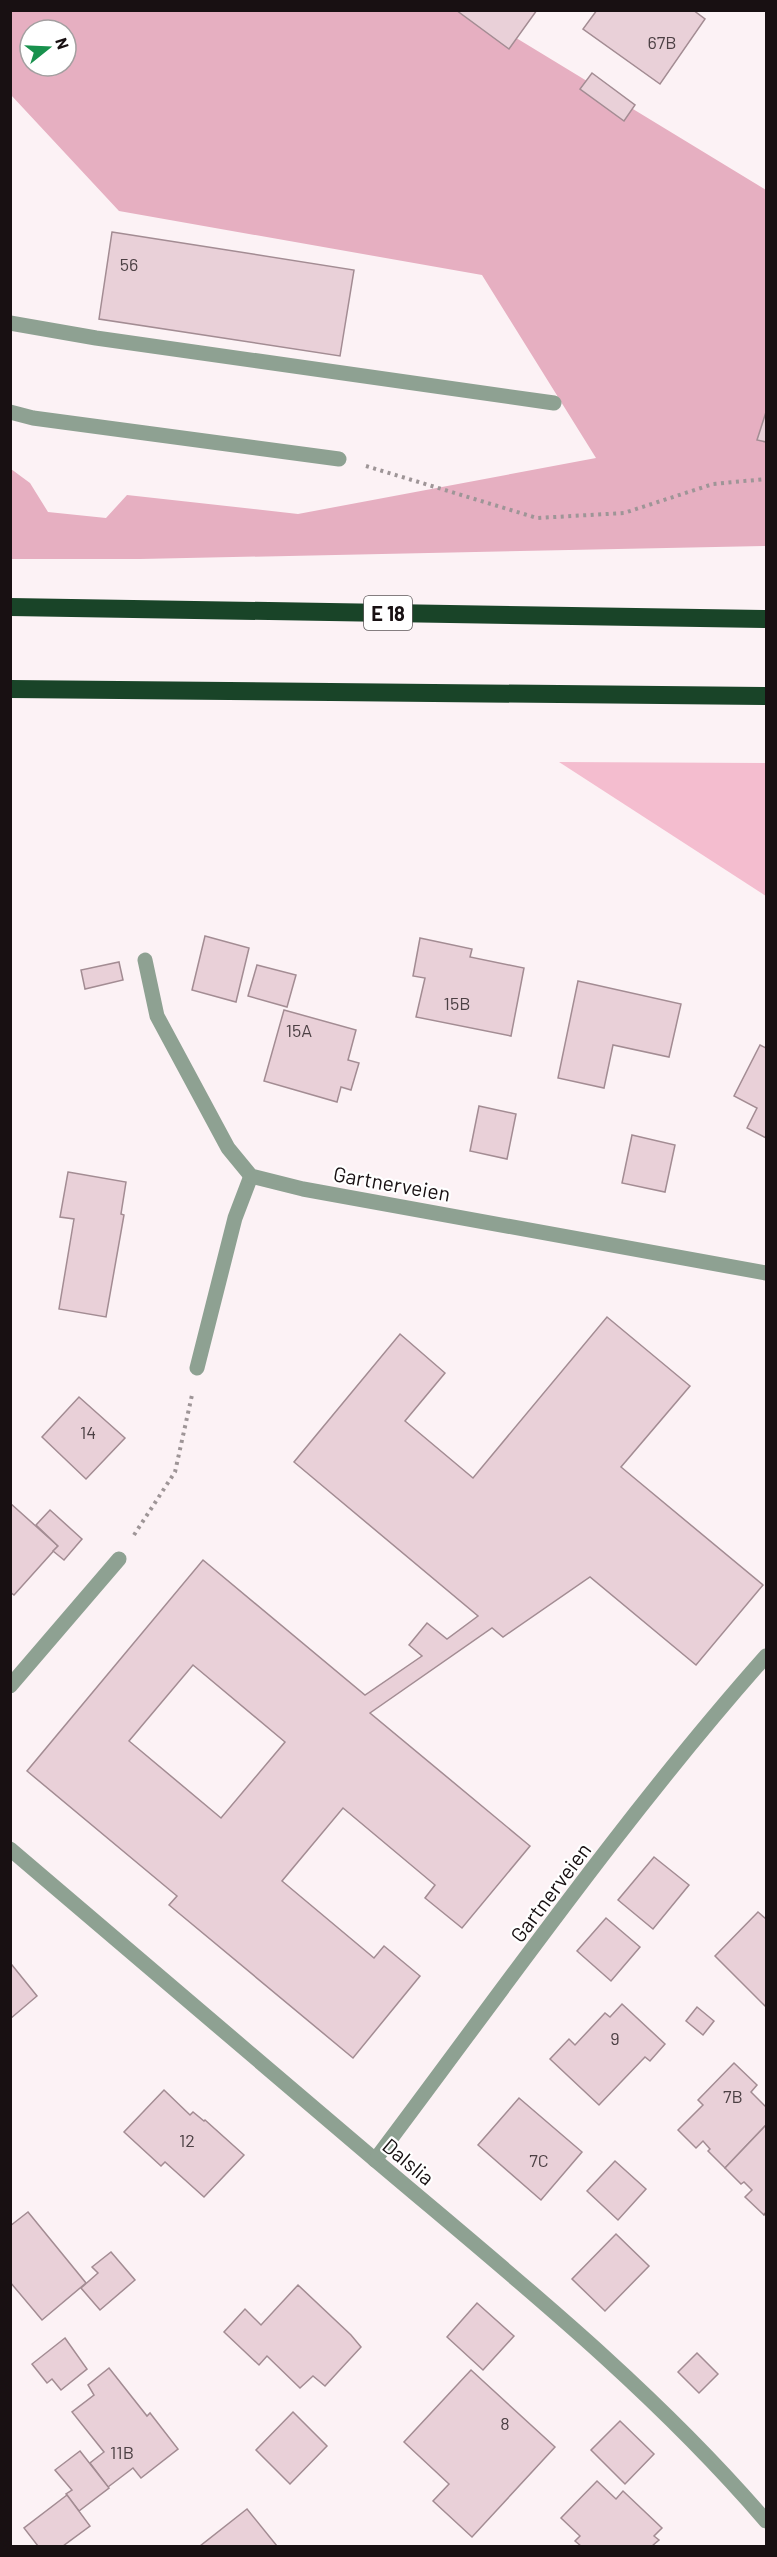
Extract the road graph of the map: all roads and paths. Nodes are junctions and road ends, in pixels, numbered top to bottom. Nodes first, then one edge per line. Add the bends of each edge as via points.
1 (10, 323) edge
2 (554, 403) dead end
3 (10, 412) edge
4 (339, 459) joint
5 (766, 479) edge
6 (10, 607) edge
7 (766, 619) edge
8 (10, 689) edge
9 (766, 696) edge
10 (145, 960) dead end
11 (251, 1176) junction
12 (766, 1272) edge
13 (197, 1368) joint
14 (118, 1559) joint
15 (766, 1656) edge
16 (10, 1686) edge
17 (10, 1849) edge
18 (375, 2160) junction
19 (766, 2521) edge

1 - 2 street
3 - 4 street
4 - 5 path via 537,518 624,513 713,484
6 - 7 highway, E 18
8 - 9 highway
10 - 11 street via 158,1016 228,1148
11 - 12 street, Gartnerveien via 303,1190
11 - 13 street via 235,1218
13 - 14 path via 175,1472
14 - 16 street
15 - 18 street, Gartnerveien via 708,1721
17 - 18 street, Dalslia
18 - 19 street, Dalslia via 522,2282 642,2390

